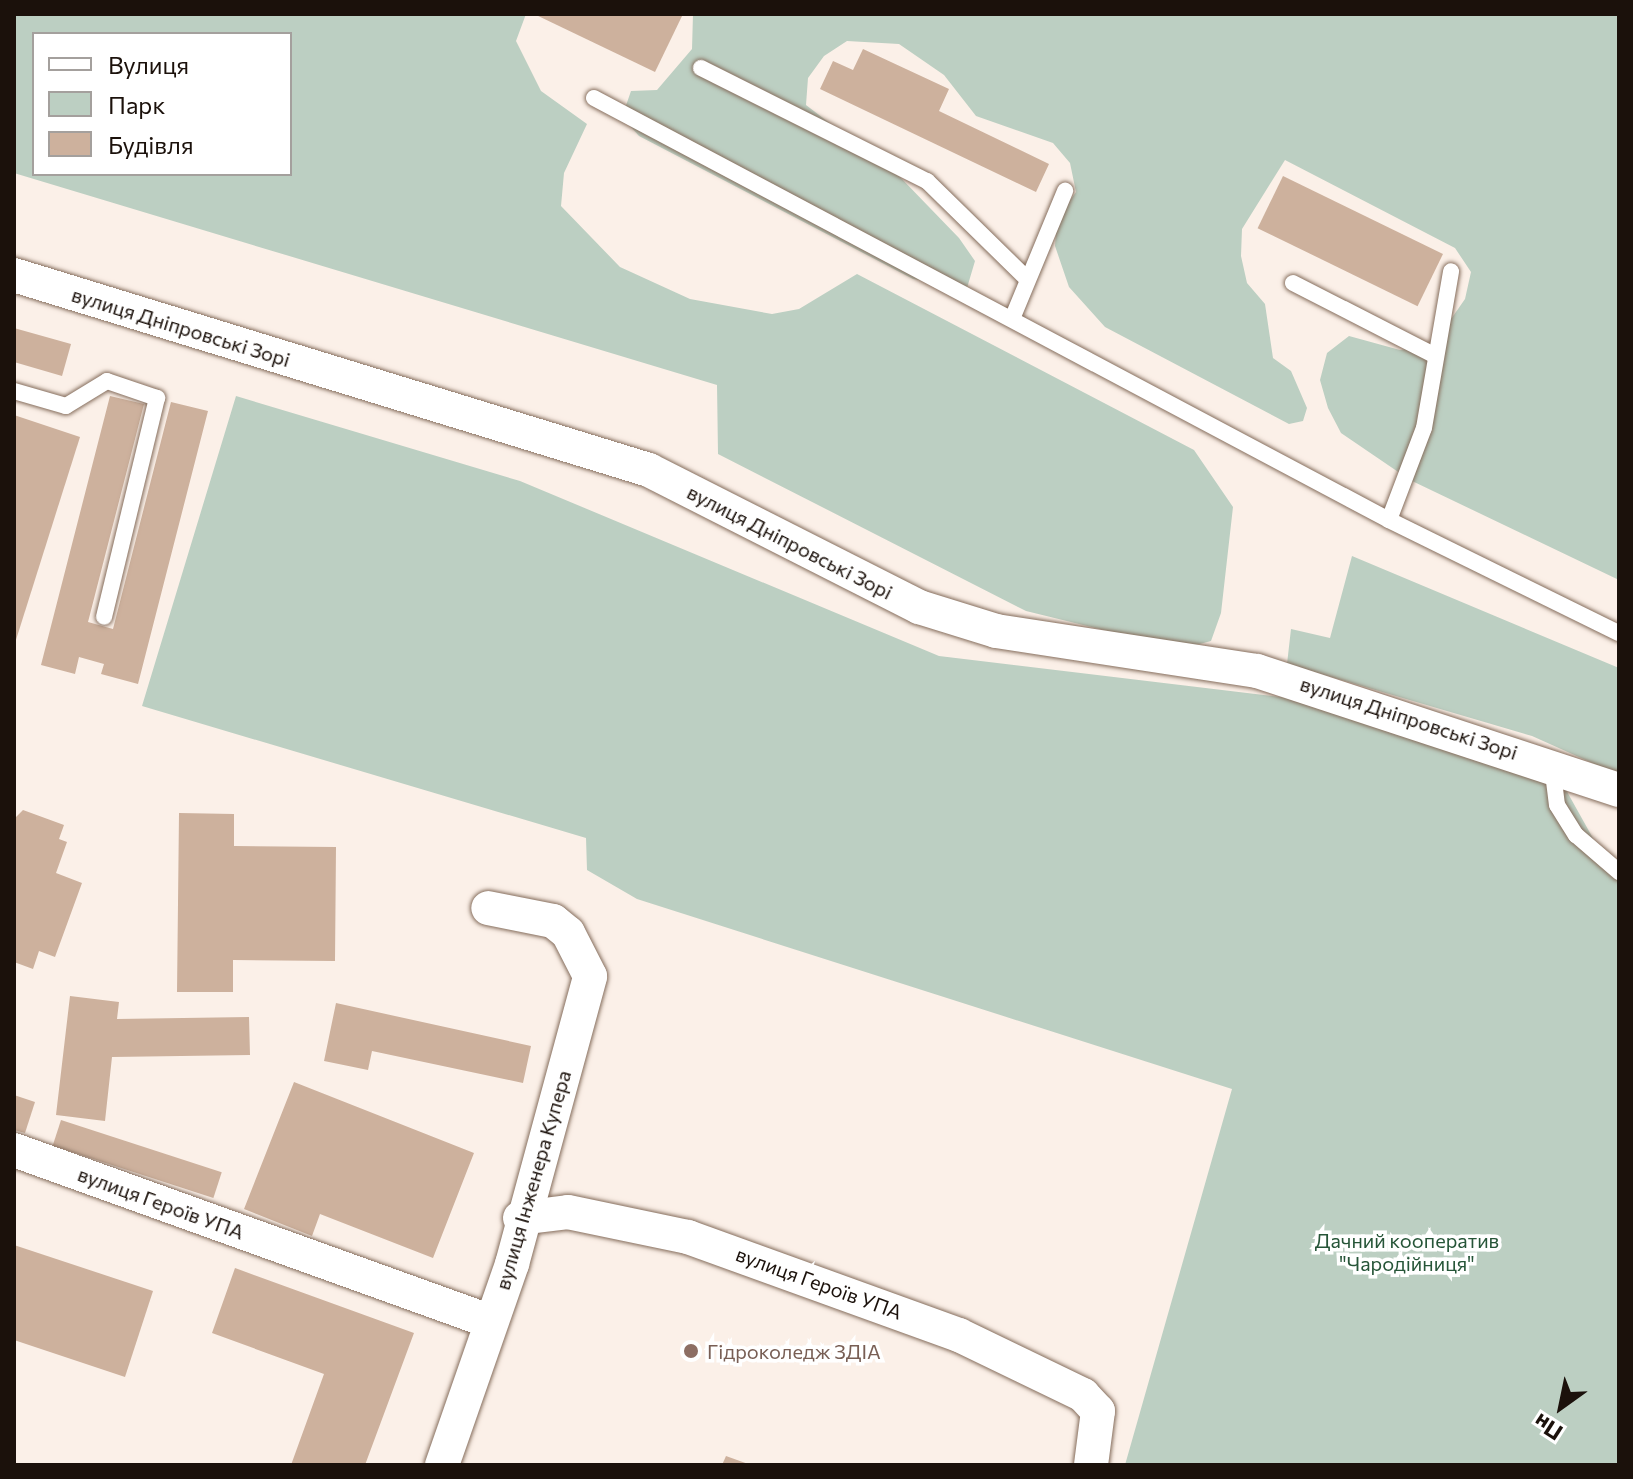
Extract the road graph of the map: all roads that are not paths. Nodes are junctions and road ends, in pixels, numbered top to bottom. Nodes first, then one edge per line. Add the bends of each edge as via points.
1 (701, 68) dead end
2 (594, 98) dead end
3 (1065, 191) dead end
4 (1451, 271) dead end
5 (14, 275) edge
6 (1026, 278) junction
7 (1293, 283) dead end
8 (1012, 319) junction
9 (1434, 355) junction
10 (14, 391) edge
11 (1389, 520) junction
12 (104, 617) dead end
13 (1619, 633) edge
14 (1551, 763) junction
15 (1619, 790) edge
16 (1619, 872) edge
17 (488, 908) dead end
18 (14, 1150) edge
19 (520, 1218) junction
20 (489, 1321) junction
21 (442, 1465) edge
22 (1091, 1465) edge

1 - 6 lane via 927,181
2 - 8 lane
3 - 6 lane
4 - 9 lane
5 - 14 street, вулиця Дніпровські Зорі via 649,470 919,607 996,631 1257,671
6 - 8 lane
7 - 9 lane
8 - 11 lane
9 - 11 lane via 1424,428
10 - 12 lane via 66,406 107,381 157,398
11 - 13 lane
14 - 15 street, вулиця Дніпровські Зорі
14 - 16 lane via 1557,805 1576,835
17 - 19 street, вулиця Інженера Купера via 553,921 568,933 590,976
18 - 20 street, вулиця Героїв УПА
19 - 20 street, вулиця Інженера Купера
19 - 22 street, вулиця Героїв УПА via 568,1212 688,1237 959,1335 1064,1382 1098,1411
20 - 21 street, вулиця Інженера Купера

